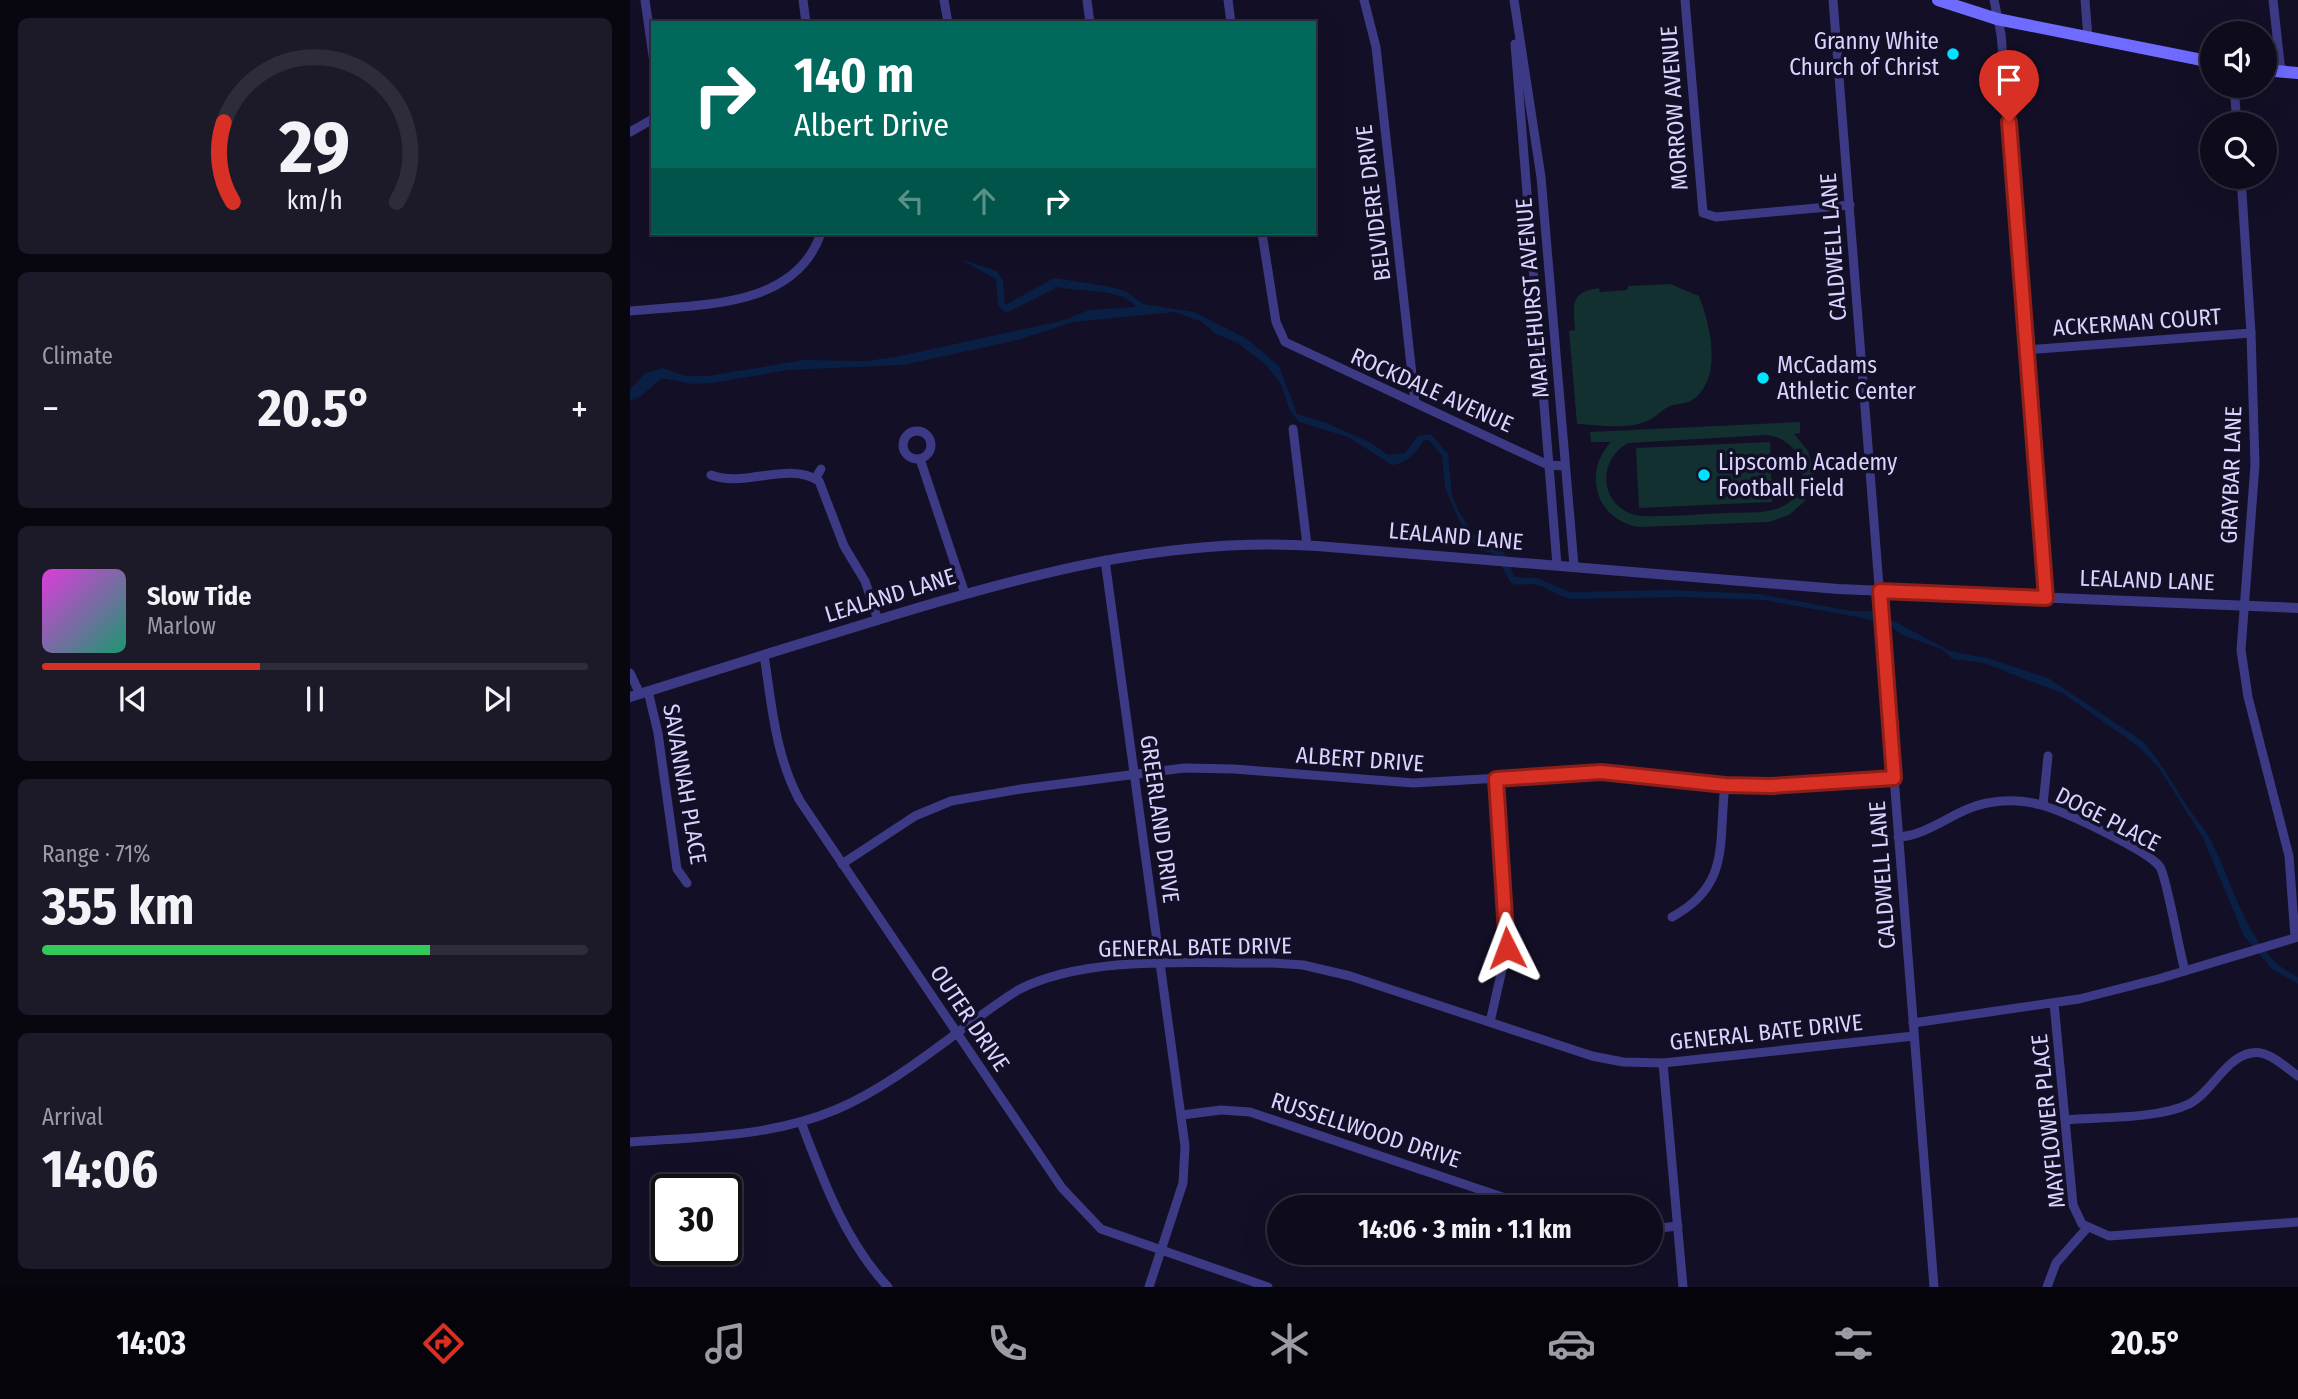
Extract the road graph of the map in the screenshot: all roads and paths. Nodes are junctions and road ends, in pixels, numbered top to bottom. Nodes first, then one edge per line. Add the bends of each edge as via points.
1 (645, 0) edge
2 (803, 0) edge
3 (944, 0) edge
4 (1087, 0) edge
5 (1228, 0) edge
6 (1364, 0) edge
7 (1514, 0) edge
8 (1685, 0) edge
9 (1833, 0) edge
10 (1938, 0) edge
11 (1994, 0) edge
12 (2085, 0) edge
13 (2273, 0) edge
14 (1997, 19) junction
15 (806, 21) edge
16 (947, 21) edge
17 (1090, 21) edge
18 (1231, 21) edge
19 (1516, 28) junction
20 (2088, 38) junction
21 (651, 42) edge
22 (2200, 60) edge
23 (2277, 72) edge
24 (2281, 72) junction
25 (2298, 73) edge
26 (651, 120) edge
27 (630, 132) edge
28 (2242, 189) edge
29 (1850, 205) junction
30 (820, 235) edge
31 (1262, 235) edge
32 (630, 311) edge
33 (2251, 333) junction
34 (2026, 350) junction
35 (1415, 402) junction
36 (1293, 429) dead end
37 (920, 459) dead end
38 (1548, 465) junction
39 (1565, 466) junction
40 (821, 469) dead end
41 (710, 475) dead end
42 (815, 479) junction
43 (1307, 545) junction
44 (1105, 560) junction
45 (1557, 565) junction
46 (1574, 566) junction
47 (1880, 591) junction
48 (965, 594) junction
49 (2046, 598) junction
50 (2242, 604) junction
51 (2298, 608) edge
52 (878, 620) junction
53 (764, 655) junction
54 (630, 673) edge
55 (639, 694) edge
56 (2048, 756) dead end
57 (1135, 774) junction
58 (1894, 778) junction
59 (1496, 779) junction
60 (1725, 785) junction
61 (2043, 805) junction
62 (1898, 837) junction
63 (842, 863) junction
64 (687, 883) dead end
65 (1671, 917) dead end
66 (2296, 937) edge
67 (1161, 965) junction
68 (2185, 971) junction
69 (2054, 1003) junction
70 (1490, 1022) junction
71 (1913, 1023) junction
72 (956, 1032) junction
73 (1914, 1036) junction
74 (1663, 1063) junction
75 (2298, 1076) edge
76 (1182, 1115) junction
77 (2066, 1120) junction
78 (802, 1122) junction
79 (630, 1141) edge
80 (1496, 1195) edge
81 (2298, 1222) edge
82 (1678, 1226) junction
83 (2087, 1227) junction
84 (1663, 1228) edge
85 (1161, 1251) junction
86 (888, 1287) edge
87 (1149, 1287) edge
88 (1268, 1287) edge
89 (1683, 1287) edge
90 (1934, 1287) edge
91 (2047, 1287) edge

1 - 21 street
2 - 15 street
3 - 16 street
4 - 17 street
5 - 18 street
6 - 35 street, BELVIDERE DRIVE via 1376,47
7 - 19 street, MAPLEHURST AVENUE
8 - 29 street, MORROW AVENUE via 1703,213 1716,217
9 - 29 street, CALDWELL LANE
10 - 14 main road
11 - 14 street
12 - 20 street
13 - 24 street
14 - 20 main road
14 - 34 street
19 - 38 street, MAPLEHURST AVENUE
19 - 39 street, MAPLEHURST AVENUE via 1541,177
20 - 22 main road
23 - 24 main road
24 - 25 main road
26 - 27 street
28 - 33 street, GRAYBAR LANE
29 - 47 street, CALDWELL LANE
30 - 32 street via 804,264 770,289 741,298
31 - 35 street, ROCKDALE AVENUE via 1276,322 1285,342
33 - 34 street, ACKERMAN COURT
33 - 50 street, GRAYBAR LANE via 2255,465
34 - 49 street
35 - 38 street, ROCKDALE AVENUE
36 - 43 street
37 - 48 street
38 - 39 street, ROCKDALE AVENUE
38 - 45 street, MAPLEHURST AVENUE
39 - 46 street, MAPLEHURST AVENUE
40 - 42 street
41 - 42 street via 730,480 798,474
42 - 52 street via 825,492
43 - 44 street, LEALAND LANE via 1213,547
43 - 45 street, LEALAND LANE
44 - 48 street, LEALAND LANE
44 - 57 street, GREERLAND DRIVE
45 - 46 street, LEALAND LANE
46 - 47 street, LEALAND LANE
47 - 49 street, LEALAND LANE
47 - 58 street, CALDWELL LANE
48 - 52 street, LEALAND LANE
49 - 50 street, LEALAND LANE
50 - 51 street, LEALAND LANE
50 - 66 street, GRAYBAR LANE via 2244,679 2289,856
52 - 53 street, LEALAND LANE
53 - 55 street, LEALAND LANE
53 - 63 street, OUTER DRIVE via 776,739 787,774
54 - 55 street, SAVANNAH PLACE
55 - 64 street, SAVANNAH PLACE via 658,733 677,869
56 - 61 street
57 - 59 street, ALBERT DRIVE via 1215,767 1403,783
57 - 63 street, ALBERT DRIVE via 950,801 915,816
57 - 67 street, GREERLAND DRIVE
58 - 60 street, ALBERT DRIVE
58 - 62 street, CALDWELL LANE
59 - 60 street, ALBERT DRIVE via 1612,772
59 - 70 street via 1507,948
60 - 65 street via 1713,881 1700,899
61 - 62 street, DOGE PLACE via 1985,803 1927,830
61 - 68 street, DOGE PLACE via 2134,848 2160,867
62 - 71 street, CALDWELL LANE
63 - 72 street, OUTER DRIVE
66 - 68 street
67 - 70 street, GENERAL BATE DRIVE via 1303,965
67 - 72 street, GENERAL BATE DRIVE via 1083,968 1044,978
67 - 76 street, GREERLAND DRIVE
68 - 69 street
69 - 71 street
69 - 77 street, MAYFLOWER PLACE
70 - 74 street, GENERAL BATE DRIVE via 1591,1056
71 - 73 street, CALDWELL LANE
72 - 78 street, GENERAL BATE DRIVE via 855,1100
72 - 85 street, OUTER DRIVE via 1085,1216 1113,1234
73 - 74 street, GENERAL BATE DRIVE
73 - 90 street, CALDWELL LANE
74 - 82 street
75 - 77 street via 2267,1055 2251,1052 2236,1060 2202,1095 2180,1107
76 - 80 street, RUSSELLWOOD DRIVE via 1250,1112
76 - 85 street, GREERLAND DRIVE via 1185,1173
77 - 83 street, MAYFLOWER PLACE via 2074,1209
78 - 79 street, GENERAL BATE DRIVE via 747,1132
78 - 86 street via 832,1201
81 - 83 street, MAYFLOWER PLACE via 2118,1236
82 - 84 street
82 - 89 street
83 - 91 street via 2056,1263
85 - 87 street, GREERLAND DRIVE
85 - 88 street, OUTER DRIVE

